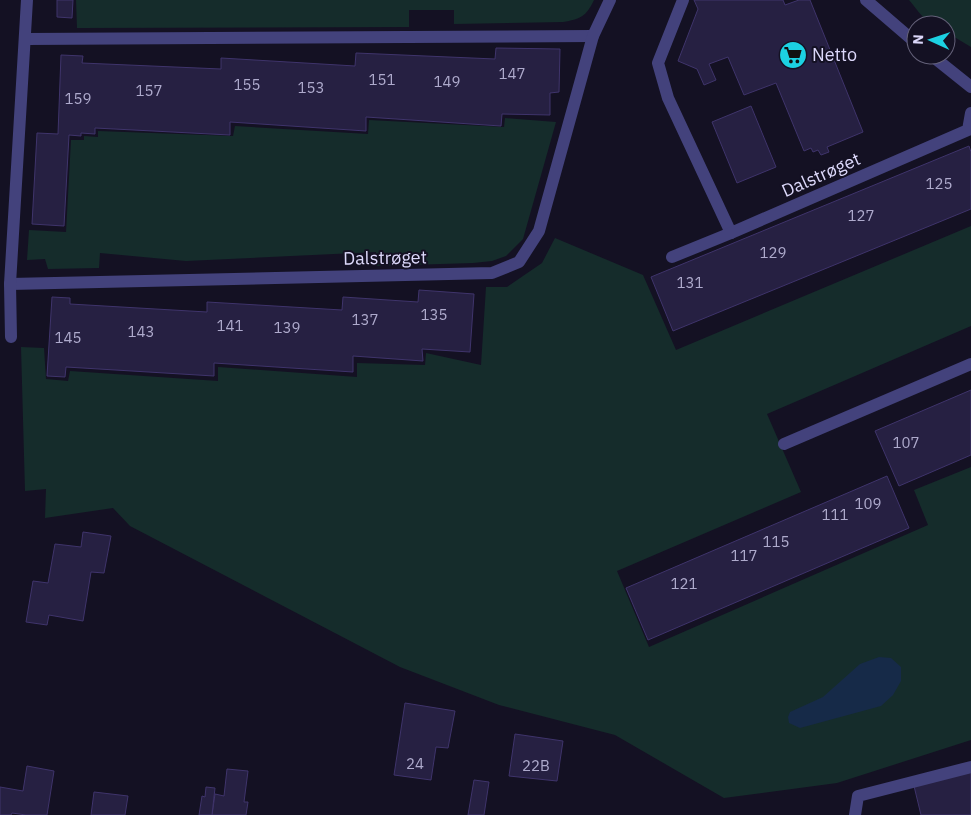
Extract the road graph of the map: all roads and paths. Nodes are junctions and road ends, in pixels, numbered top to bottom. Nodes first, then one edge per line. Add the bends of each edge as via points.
1 (27, 0) edge
2 (610, 0) edge
3 (683, 0) edge
4 (866, 0) edge
5 (906, 34) edge
6 (593, 36) junction
7 (26, 39) junction
8 (944, 65) edge
9 (971, 87) edge
10 (971, 113) edge
11 (731, 233) junction
12 (672, 257) dead end
13 (10, 284) junction
14 (12, 337) dead end
15 (971, 364) edge
16 (784, 444) dead end
17 (971, 767) edge
18 (855, 815) edge

1 - 7 street
2 - 6 street, Dalstrøget
3 - 11 street via 658,62 668,98
4 - 5 street
6 - 7 street
6 - 13 street, Dalstrøget via 540,226 519,262 492,273
7 - 13 street
8 - 9 street
10 - 11 street, Dalstrøget via 968,130
11 - 12 street, Dalstrøget
13 - 14 street
15 - 16 street
17 - 18 street via 858,796

